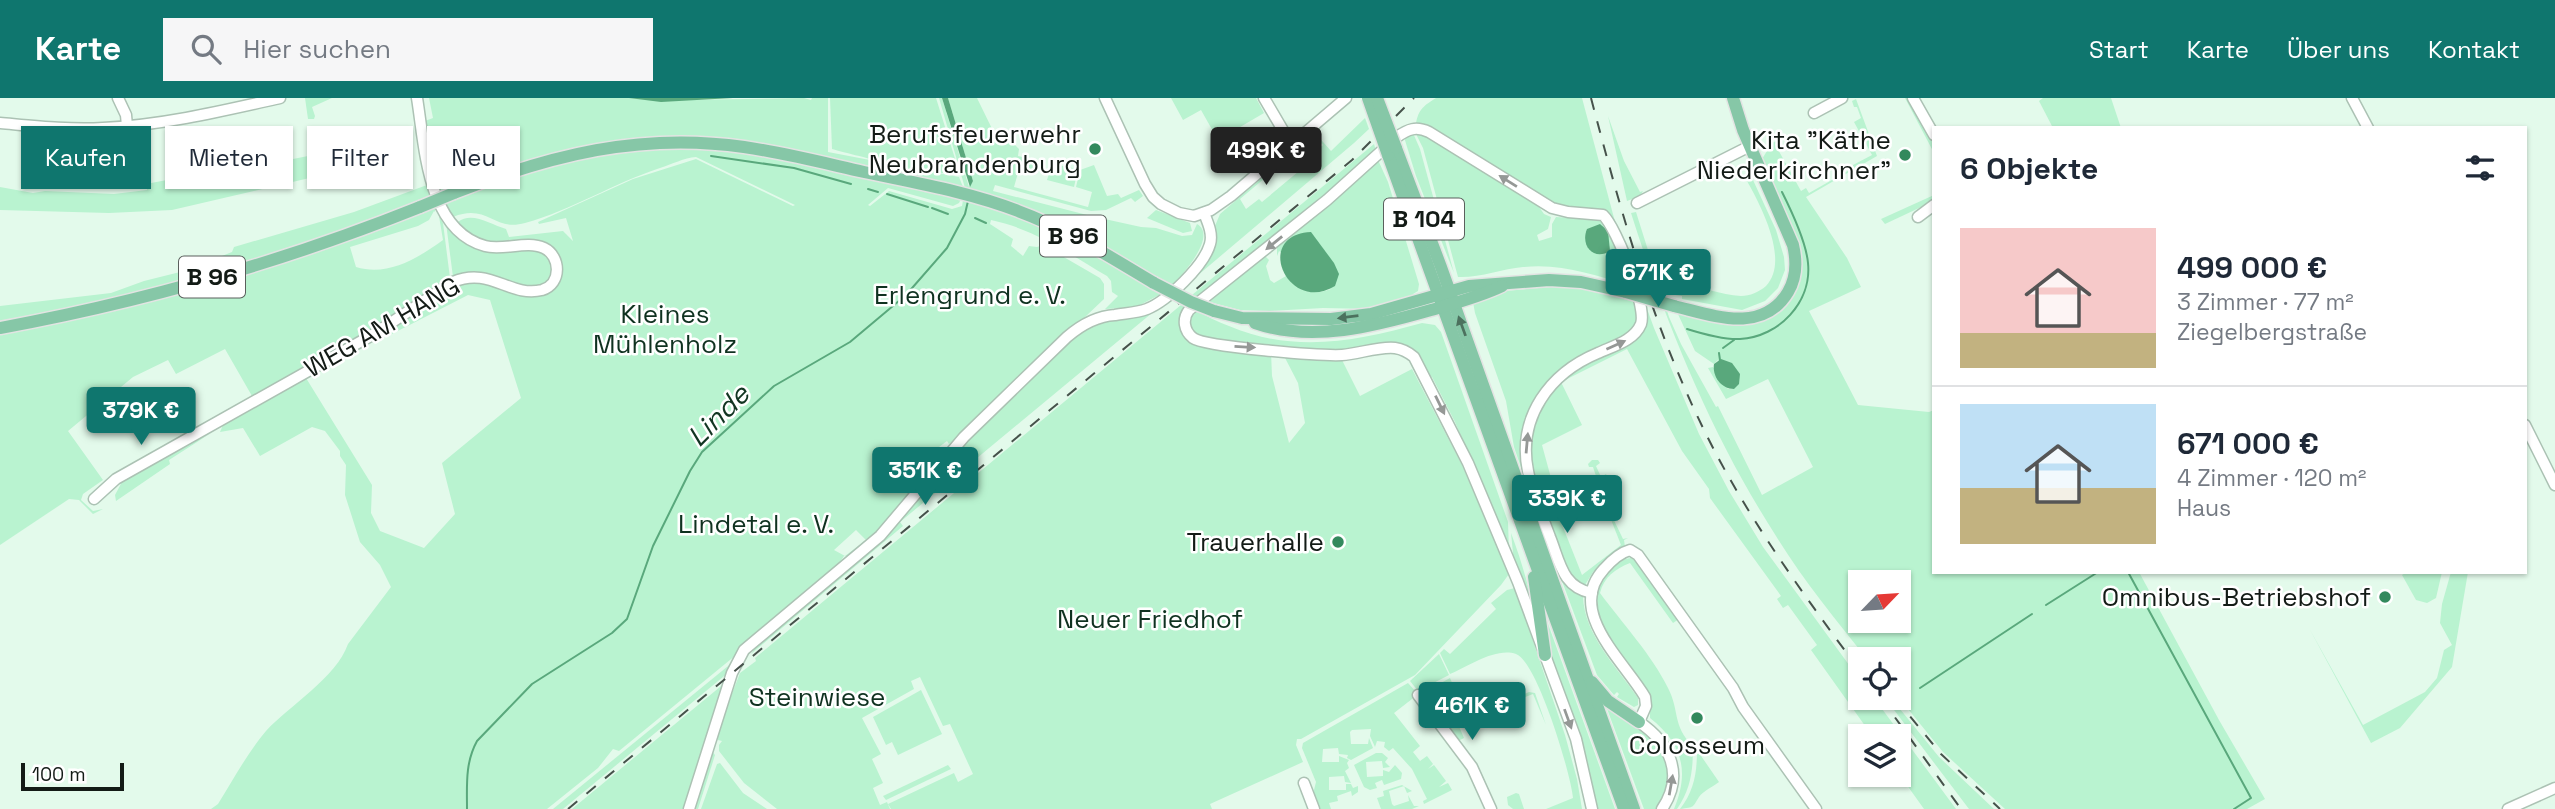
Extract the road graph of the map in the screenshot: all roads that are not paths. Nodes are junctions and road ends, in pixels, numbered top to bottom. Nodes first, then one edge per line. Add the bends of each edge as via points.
1 (118, 98) edge
2 (280, 98) edge
3 (417, 98) edge
4 (1121, 98) edge
5 (1264, 98) edge
6 (1346, 98) edge
7 (1367, 98) edge
8 (1377, 98) edge
9 (1733, 98) edge
10 (1842, 98) edge
11 (1913, 98) edge
12 (2352, 98) edge
13 (1107, 101) edge
14 (1814, 113) dead end
15 (0, 123) edge
16 (43, 126) edge
17 (127, 126) joint
18 (2367, 126) edge
19 (1932, 131) edge
20 (1291, 144) junction
21 (1750, 146) junction
22 (1392, 152) junction
23 (1637, 203) dead end
24 (1932, 206) edge
25 (1204, 213) junction
26 (1918, 217) dead end
27 (1446, 299) junction
28 (0, 328) edge
29 (2527, 429) edge
30 (2555, 485) edge
31 (94, 499) dead end
32 (1529, 545) junction
33 (1592, 593) junction
34 (1545, 655) junction
35 (1586, 674) junction
36 (1418, 695) dead end
37 (1639, 722) junction
38 (1304, 783) dead end
39 (2555, 788) edge
40 (689, 809) edge
41 (1314, 809) edge
42 (1491, 809) edge
43 (1592, 809) edge
44 (1624, 809) edge
45 (1634, 809) edge
46 (1662, 809) edge
47 (1816, 809) edge
48 (2508, 809) edge

1 - 17 street
2 - 17 street
3 - 31 street, WEG AM HANG via 435,193 447,219 467,237 492,248 544,248 557,265 554,282 534,290 480,276 453,282 374,334 116,479
4 - 13 street
5 - 20 street
6 - 20 street
7 - 22 main road, B 104, bridge
8 - 22 main road, B 104, bridge
9 - 21 main road
10 - 14 street
11 - 19 street
12 - 18 street
13 - 25 street via 1156,200 1185,215
15 - 16 street
20 - 25 street
21 - 23 street
21 - 27 main road, bridge via 1793,245 1796,265 1790,289 1772,309 1748,319 1726,318 1564,280 1504,284
22 - 27 main road, B 104
24 - 26 street
25 - 40 street via 1210,246 1180,285 1149,308 1099,318 1067,337 947,455 880,536 744,650 729,682
27 - 28 main road, B 96, bridge via 1353,317 1242,318 1191,302 1046,222 986,200 742,146 655,143 565,155 239,269
27 - 32 main road, B 104
35 -> 27 main road, B 104
29 - 30 street
32 - 34 main road
32 - 44 main road, B 104
33 -> 34 street via 1574,587 1564,573 1531,483 1525,450 1532,416 1550,385 1578,362 1637,331 1642,306 1635,286 1603,215 1552,208 1429,132 1413,128 1397,136 1327,200 1189,310 1185,326 1195,339 1221,345 1326,355 1395,348 1411,355 1468,463
33 - 37 street via 1598,628 1645,697
33 - 47 street via 1607,566 1623,552 1635,552
34 -> 43 street via 1576,739
35 - 37 main road via 1608,701
35 - 45 main road, B 104
36 - 42 street via 1472,767
46 -> 37 street via 1672,785 1671,760 1661,740
38 - 41 street
39 - 48 street

